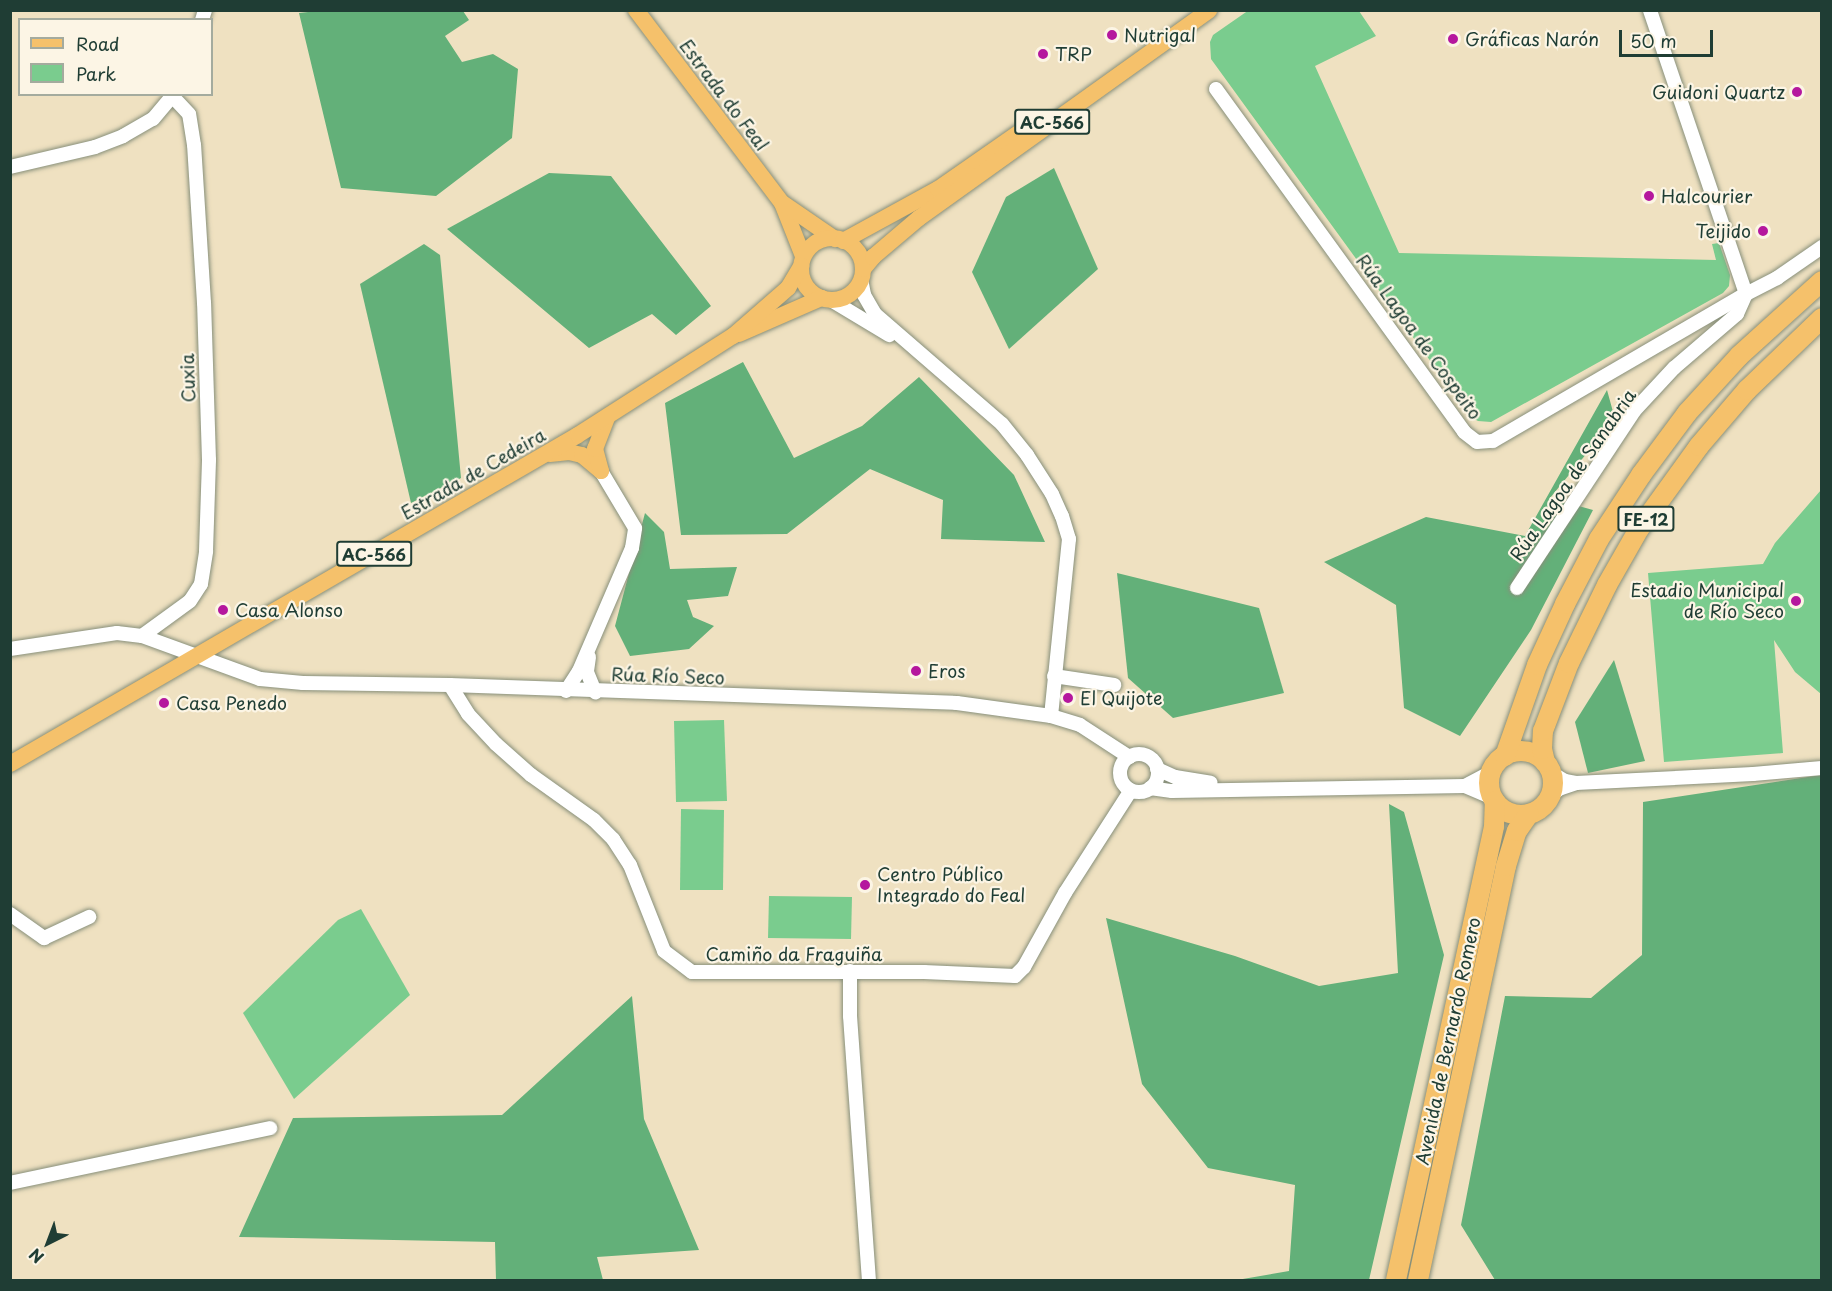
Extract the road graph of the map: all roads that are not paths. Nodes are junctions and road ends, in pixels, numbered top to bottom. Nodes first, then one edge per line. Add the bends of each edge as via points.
1 (636, 10) edge
2 (1194, 10) edge
3 (1209, 10) edge
4 (1650, 10) edge
5 (1216, 89) dead end
6 (173, 96) edge
7 (10, 167) edge
8 (782, 203) junction
9 (839, 240) junction
10 (1821, 247) edge
11 (802, 261) junction
12 (862, 274) junction
13 (1821, 281) edge
14 (1746, 294) junction
15 (826, 299) junction
16 (1821, 318) edge
17 (733, 336) junction
18 (932, 361) junction
19 (607, 417) junction
20 (578, 435) junction
21 (546, 454) junction
22 (601, 471) junction
23 (1517, 588) dead end
24 (142, 636) junction
25 (591, 646) junction
26 (10, 649) edge
27 (198, 656) junction
28 (1054, 676) junction
29 (1114, 685) dead end
30 (450, 686) junction
31 (566, 691) junction
32 (595, 692) junction
33 (1051, 716) junction
34 (1505, 756) junction
35 (1129, 757) junction
36 (10, 764) edge
37 (1548, 767) junction
38 (1821, 768) edge
39 (1157, 769) junction
40 (1491, 772) junction
41 (1576, 783) junction
42 (1465, 786) junction
43 (1150, 788) junction
44 (1240, 788) junction
45 (1131, 790) junction
46 (1549, 797) junction
47 (1494, 799) junction
48 (1529, 814) junction
49 (10, 914) edge
50 (89, 917) dead end
51 (850, 971) junction
52 (270, 1128) dead end
53 (10, 1184) edge
54 (869, 1281) edge
55 (1396, 1281) edge
56 (1418, 1281) edge

1 - 8 main road, Estrada do Feal
2 - 9 main road via 938,189
3 - 12 main road, AC-566 via 919,218 873,256
4 - 14 street
5 - 14 street, Rúa Lagoa de Cospeito via 1464,432 1477,442 1493,441
6 - 7 street via 153,119 123,136 95,147
6 - 24 street, Cuxia via 189,114 194,145 209,449 206,551 201,584 190,601
8 - 9 main road, Estrada do Feal
8 - 11 main road, Estrada do Feal
9 - 11 main road via 818,241
9 - 12 main road via 856,250
10 - 14 street
11 - 15 main road via 806,286
11 - 17 main road, Estrada de Cedeira / AC-566 via 788,288
12 - 15 main road via 849,295
12 - 18 street via 864,295 875,314
13 - 34 highway, FE-12 via 1739,356 1687,413 1641,475 1599,539 1565,604 1537,665
14 - 23 street, Rúa Lagoa de Sanabria via 1737,314 1674,368 1634,411
15 - 17 main road, Estrada de Cedeira / AC-566
15 - 18 street
16 - 37 highway, FE-12 via 1726,414 1639,529 1569,663 1543,731 1542,749
17 - 19 main road, Estrada de Cedeira / AC-566
18 - 28 street via 1002,424 1027,455 1062,516 1069,539
19 - 20 main road, Estrada de Cedeira / AC-566
19 - 22 main road via 595,449
20 - 21 main road, Estrada de Cedeira / AC-566
20 - 22 main road
21 - 22 main road via 582,455
21 - 27 main road, Estrada de Cedeira / AC-566
22 - 25 street via 635,528 632,548
24 - 26 street, Rúa Río Seco via 117,633
24 - 27 street, Rúa Río Seco
25 - 31 street
25 - 32 street via 587,672
27 - 30 street, Rúa Río Seco via 260,679
27 - 36 main road, Estrada de Cedeira / AC-566
28 - 29 street
28 - 33 street
30 - 31 street, Rúa Río Seco
30 - 51 street, Camiño da Fraguiña via 468,714 496,744 613,839 630,865 664,951 692,972
31 - 32 street, Rúa Río Seco
32 - 33 street, Rúa Río Seco via 957,703
33 - 35 street, Rúa Río Seco via 1080,725
34 - 37 highway via 1522,751 1538,756
34 - 40 highway
35 - 39 street via 1149,757
35 - 45 street via 1122,765 1120,777
37 - 41 street via 1565,781
37 - 46 highway via 1552,780
38 - 41 street
39 - 43 street
39 - 44 street via 1175,777
40 - 42 street
40 - 47 highway
41 - 46 street
42 - 44 street
42 - 47 street
43 - 44 street
43 - 45 street via 1141,792
45 - 51 street, Camiño da Fraguiña via 1015,976
46 - 48 highway
47 - 48 highway via 1510,813
47 - 55 highway, Avenida de Bernardo Romero via 1494,826
48 - 56 highway, Avenida de Bernardo Romero via 1517,831 1506,867
49 - 50 street via 44,938
51 - 54 street
52 - 53 street

